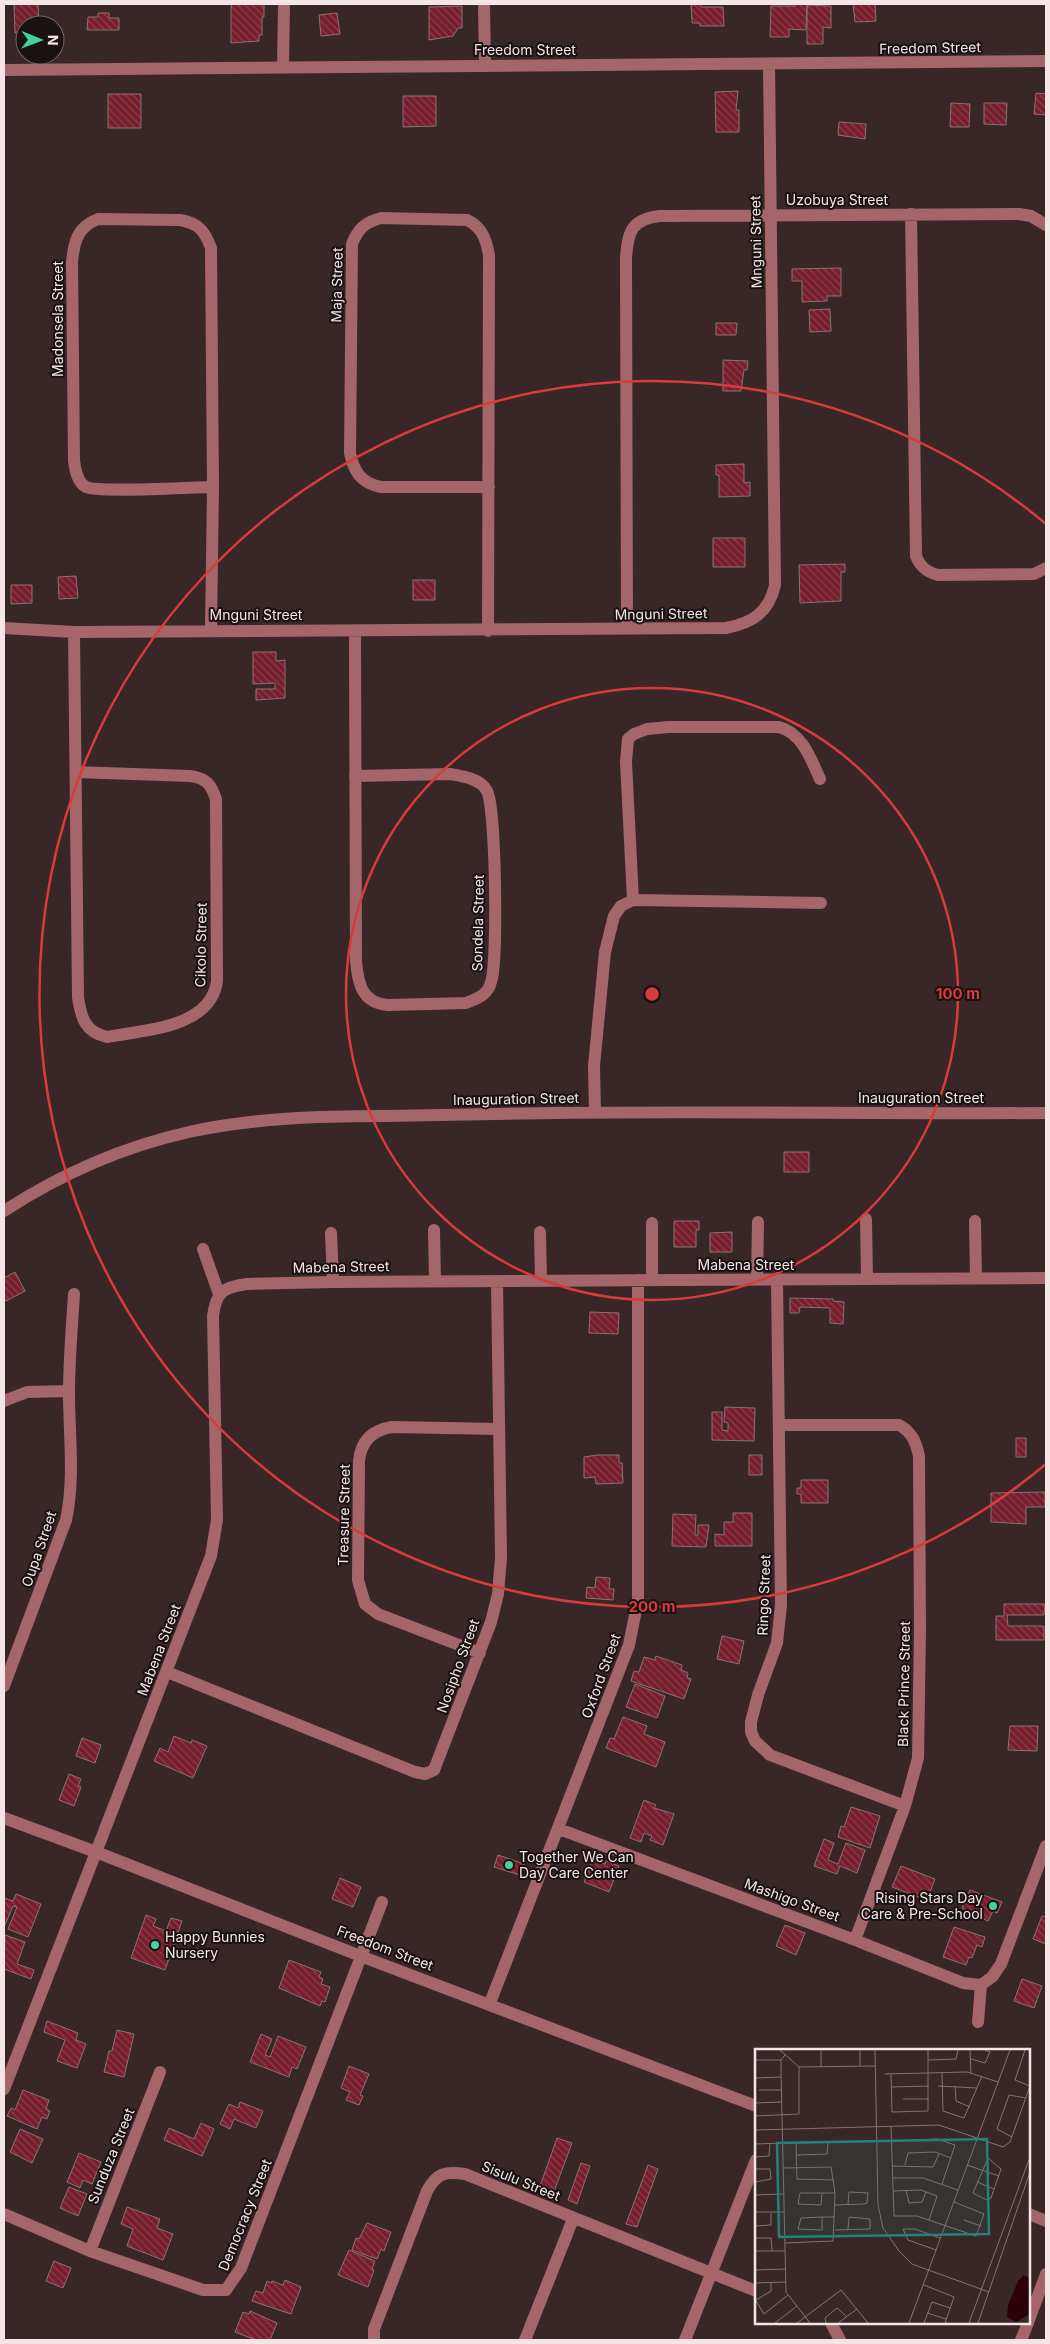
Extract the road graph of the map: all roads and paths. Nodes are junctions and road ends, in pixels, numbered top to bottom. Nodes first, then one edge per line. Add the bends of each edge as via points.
1 (284, 4) edge
2 (484, 4) edge
3 (1046, 62) edge
4 (769, 64) junction
5 (484, 66) junction
6 (283, 68) junction
7 (4, 70) edge
8 (911, 214) junction
9 (771, 216) junction
10 (1046, 225) edge
11 (213, 487) junction
12 (489, 487) junction
13 (1046, 568) edge
14 (4, 628) edge
15 (627, 629) junction
16 (211, 630) junction
17 (355, 631) junction
18 (488, 631) junction
19 (74, 632) junction
20 (76, 772) junction
21 (355, 776) junction
22 (820, 779) dead end
23 (633, 900) junction
24 (821, 902) dead end
25 (595, 1113) junction
26 (1046, 1113) edge
27 (4, 1211) edge
28 (866, 1219) dead end
29 (975, 1221) dead end
30 (758, 1222) dead end
31 (652, 1223) dead end
32 (434, 1230) dead end
33 (331, 1232) dead end
34 (540, 1232) dead end
35 (203, 1249) dead end
36 (867, 1278) junction
37 (976, 1278) junction
38 (1046, 1278) edge
39 (757, 1279) junction
40 (541, 1280) junction
41 (638, 1280) junction
42 (652, 1280) junction
43 (777, 1280) junction
44 (435, 1281) junction
45 (333, 1282) junction
46 (497, 1282) junction
47 (74, 1294) dead end
48 (219, 1294) junction
49 (69, 1391) junction
50 (4, 1400) edge
51 (779, 1425) junction
52 (499, 1429) junction
53 (480, 1653) junction
54 (167, 1672) junction
55 (4, 1686) edge
56 (905, 1806) junction
57 (4, 1818) edge
58 (559, 1829) junction
59 (1046, 1846) edge
60 (96, 1852) junction
61 (382, 1902) dead end
62 (855, 1940) junction
63 (363, 1957) junction
64 (981, 1985) junction
65 (490, 2004) junction
66 (978, 2022) dead end
67 (160, 2072) dead end
68 (4, 2089) edge
69 (755, 2106) edge
70 (755, 2163) edge
71 (4, 2214) edge
72 (1030, 2214) edge
73 (573, 2219) junction
74 (1046, 2221) edge
75 (90, 2251) junction
76 (711, 2274) junction
77 (1046, 2274) edge
78 (755, 2291) edge
79 (1030, 2316) edge
80 (832, 2324) edge
81 (1027, 2324) edge
82 (374, 2340) edge
83 (526, 2340) edge
84 (685, 2340) edge
85 (840, 2340) edge
86 (1021, 2340) edge

1 - 6 street
2 - 5 street
3 - 4 street, Freedom Street
4 - 5 street, Freedom Street
4 - 9 street, Mnguni Street
5 - 6 street, Freedom Street
6 - 7 street, Freedom Street
8 - 9 street, Uzobuya Street
8 - 10 street, Uzobuya Street via 1019,214 1031,216
8 - 13 street via 916,556 919,564 938,575 1034,574
9 - 15 street, Mnguni Street via 773,595 759,615 738,626
9 - 15 street, Uzobuya Street via 650,217 631,230 626,258
11 - 11 street, Madonsela Street via 211,248 207,238 201,228 180,220 98,219 90,222 76,237 72,262 74,460 79,479 86,486 106,489
11 - 16 street, Madonsela Street
12 - 12 street, Maja Street via 489,255 484,234 476,224 457,218 381,218 371,221 356,233 352,244 350,453 356,472 371,485 381,487
12 - 18 street, Maja Street
14 - 19 street, Mnguni Street
15 - 18 street, Mnguni Street
16 - 17 street, Mnguni Street
16 - 19 street, Mnguni Street
17 - 18 street, Mnguni Street
17 - 21 street, Sondela Street
19 - 20 street, Cikolo Street
20 - 20 street, Cikolo Street via 80,1014 86,1027 107,1037 189,1018 213,999 217,981 216,799 212,789 207,781 190,776
21 - 21 street, Sondela Street via 356,961 362,992 370,1000 388,1005 466,1003 478,998 487,992 494,970 493,832 491,802 486,789 464,776 450,774
22 - 23 street via 798,738 779,727 668,727 634,734 628,739 626,762
23 - 24 street
23 - 25 street via 621,906 614,916 605,952 594,1066
25 - 26 street, Inauguration Street
25 - 27 street, Inauguration Street via 340,1116 238,1124 190,1132 118,1153 80,1168
28 - 36 street
29 - 37 street
30 - 39 street
31 - 42 street
32 - 44 street
33 - 45 street
34 - 40 street
35 - 48 street
36 - 37 street, Mabena Street
36 - 43 street, Mabena Street
37 - 38 street, Mabena Street
39 - 42 street, Mabena Street
39 - 43 street, Mabena Street
40 - 41 street, Mabena Street
40 - 46 street, Mabena Street
41 - 42 street, Mabena Street
41 - 58 street, Oxford Street via 637,1611 629,1645
43 - 51 street, Ringo Street
44 - 45 street, Mabena Street
44 - 46 street, Mabena Street
45 - 48 street, Mabena Street via 234,1285
46 - 52 street, Nosipho Street
47 - 49 street, Oupa Street
48 - 54 street, Mabena Street via 213,1316 216,1534 211,1556
49 - 50 street via 26,1392
49 - 55 street, Oupa Street via 72,1482 66,1520
51 - 56 street, Ringo Street via 780,1627 752,1713 751,1732 755,1741 770,1755
51 - 56 street, Black Prince Street via 899,1425 913,1436 919,1456 918,1752
52 - 53 street, Nosipho Street via 499,1581 491,1622
52 - 53 street, Treasure Street via 382,1428 369,1436 359,1461 358,1580 365,1604 378,1614
53 - 54 street, Nosipho Street via 438,1764 425,1774
54 - 60 street, Mabena Street
56 - 62 street, Black Prince Street
57 - 60 street, Freedom Street
58 - 62 street, Mashigo Street
58 - 65 street, Oxford Street
59 - 64 street via 1001,1964
60 - 63 street, Freedom Street
60 - 68 street
61 - 63 street
62 - 64 street, Mashigo Street via 963,1983
63 - 65 street, Freedom Street
63 - 75 street, Democracy Street via 241,2268 230,2286 226,2290 203,2290
64 - 66 street
65 - 69 street, Freedom Street
67 - 75 street, Sunduza Street
70 - 76 street
71 - 75 street, Democracy Street
72 - 74 street
73 - 76 street, Sisulu Street
73 - 82 street, Sisulu Street via 465,2174 443,2174 433,2180 374,2329
73 - 83 street
76 - 78 street, Sisulu Street
76 - 84 street
77 - 79 street
80 - 85 street
81 - 86 street

